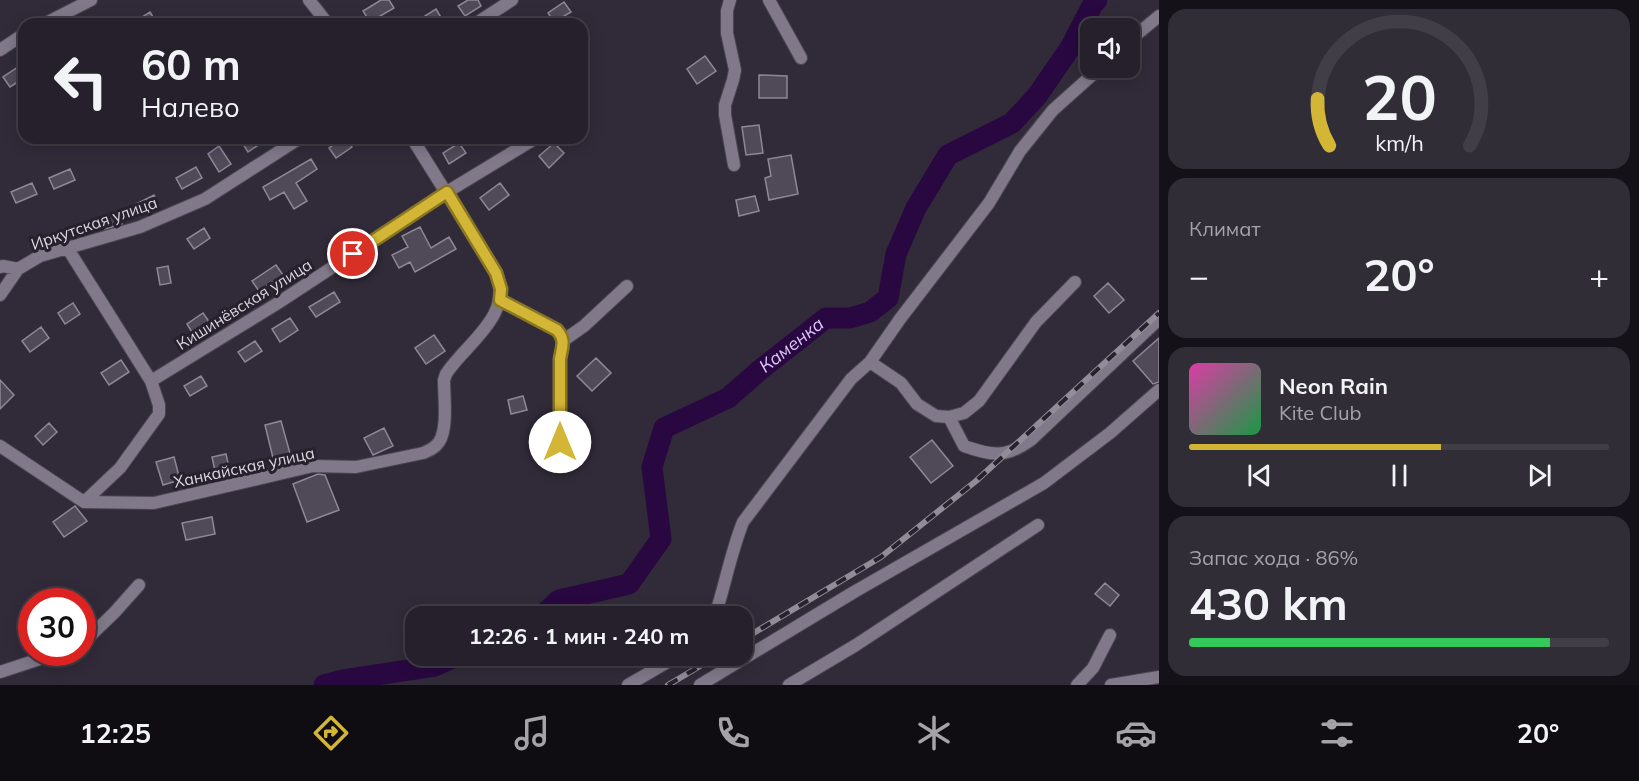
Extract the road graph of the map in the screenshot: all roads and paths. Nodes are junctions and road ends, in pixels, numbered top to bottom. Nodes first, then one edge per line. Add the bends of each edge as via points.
1 (91, 0) edge
2 (309, 0) edge
3 (512, 0) edge
4 (730, 0) edge
5 (769, 0) edge
6 (1159, 16) edge
7 (56, 18) edge
8 (323, 18) edge
9 (484, 18) edge
10 (1140, 32) edge
11 (18, 38) edge
12 (0, 50) edge
13 (801, 58) dead end
14 (1089, 78) edge
15 (291, 144) edge
16 (416, 144) edge
17 (526, 144) edge
18 (734, 165) dead end
19 (447, 192) junction
20 (68, 249) junction
21 (0, 267) edge
22 (18, 269) junction
23 (1075, 282) dead end
24 (627, 286) dead end
25 (0, 295) edge
26 (500, 300) junction
27 (1159, 319) edge
28 (564, 340) junction
29 (870, 362) junction
30 (151, 381) junction
31 (1159, 390) edge
32 (949, 417) junction
33 (560, 442) dead end
34 (0, 446) edge
35 (84, 502) junction
36 (1038, 525) dead end
37 (139, 585) dead end
38 (718, 606) edge
39 (96, 630) edge
40 (1110, 635) dead end
41 (18, 666) edge
42 (661, 666) edge
43 (0, 672) edge
44 (1159, 677) edge
45 (628, 685) edge
46 (700, 685) edge
47 (789, 685) edge
48 (1077, 685) edge
49 (1111, 685) edge

1 - 7 street
2 - 8 street
3 - 9 street
4 - 18 street via 726,22 735,70 725,115
5 - 13 street
6 - 10 street
11 - 12 street
14 - 29 street via 1053,110 1020,151 989,202
15 - 20 street, Иркутская улица via 205,199 140,227
16 - 19 street
17 - 19 street, Кишинёвская улица
19 - 26 street via 496,273
19 - 30 street, Кишинёвская улица
20 - 22 street, Иркутская улица via 40,256
20 - 30 street
21 - 22 street
22 - 25 street, Иркутская улица
23 - 32 street via 1036,322 978,401 964,413
24 - 28 street
26 - 28 street via 557,330
26 - 35 street, Ханкайская улица via 492,319 446,374 444,433 433,448 423,453 356,466 313,466 154,504
27 - 32 street via 1018,449 982,453 964,446
28 - 33 street via 560,359
29 - 32 street via 901,383 917,404 936,416
29 - 38 street via 851,379 743,522
30 - 35 street via 159,414 120,468
31 - 46 street via 1044,483
34 - 35 street
36 - 47 street
37 - 39 street
40 - 48 street via 1093,668
41 - 43 street
42 - 45 street
44 - 49 street

